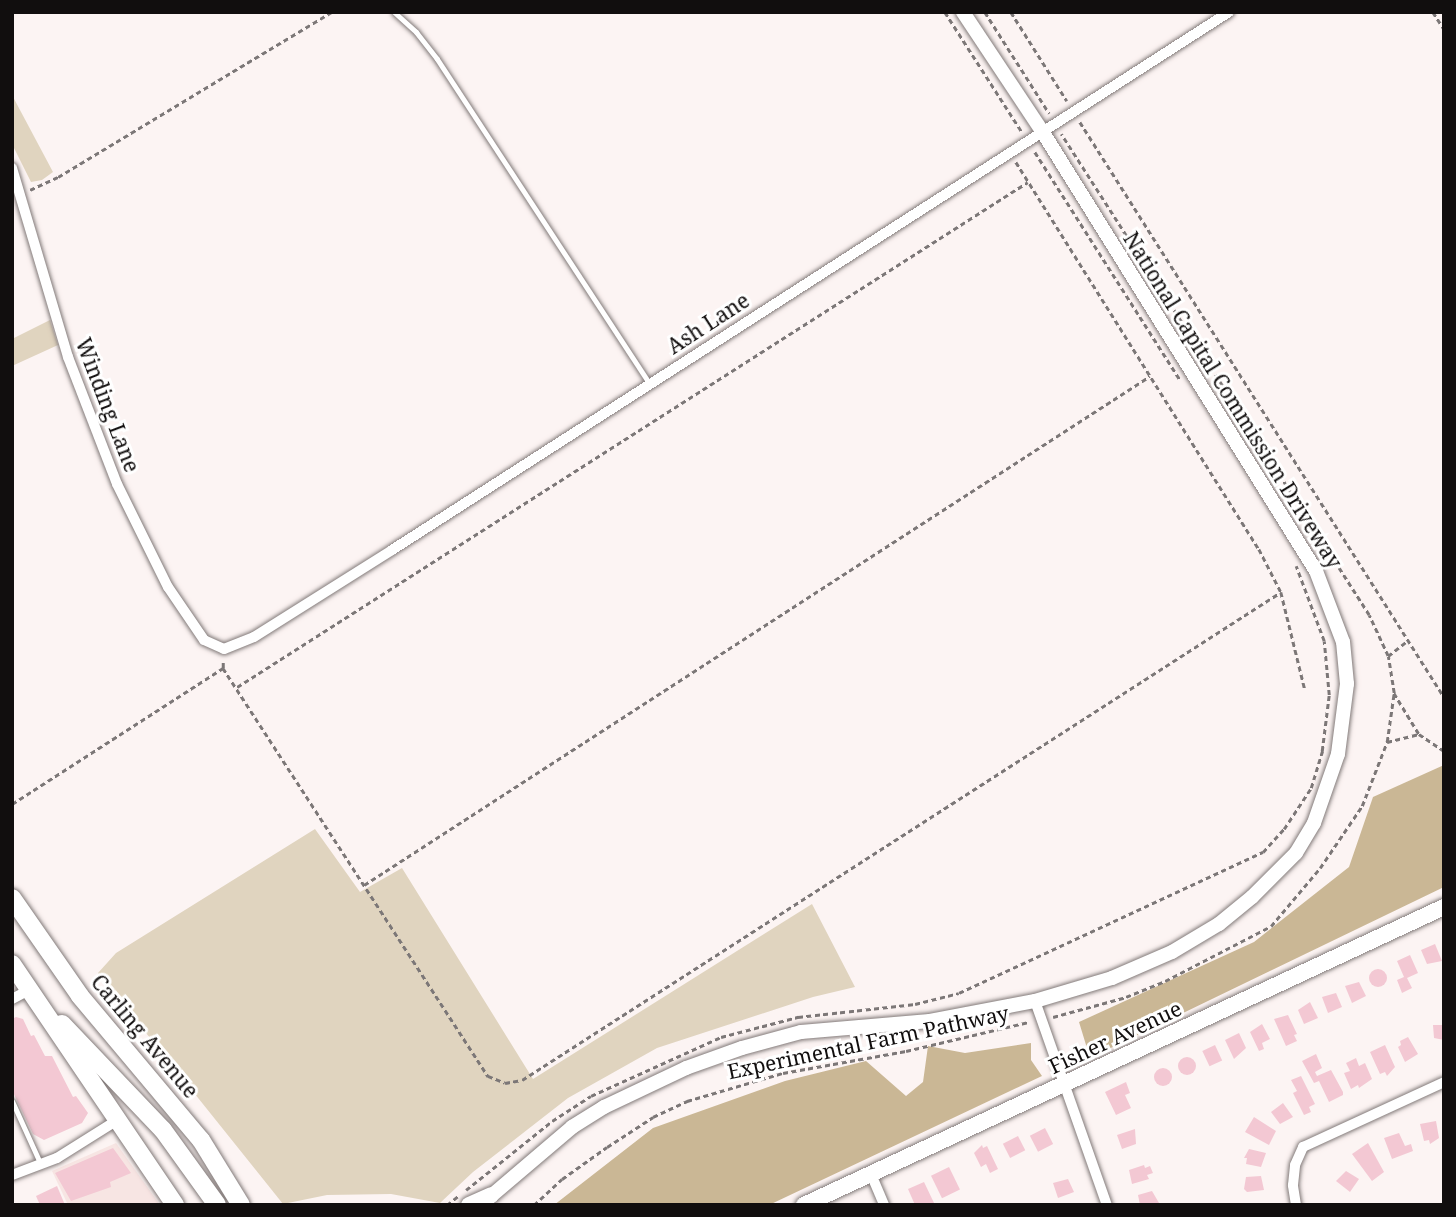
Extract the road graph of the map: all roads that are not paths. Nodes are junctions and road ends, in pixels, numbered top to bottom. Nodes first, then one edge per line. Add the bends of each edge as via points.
1 (394, 12) edge
2 (963, 12) edge
3 (1229, 12) edge
4 (1048, 127) junction
5 (12, 168) edge
6 (649, 383) junction
7 (224, 649) joint
8 (12, 898) edge
9 (1444, 907) edge
10 (12, 964) edge
11 (29, 989) junction
12 (12, 999) edge
13 (1035, 1001) junction
14 (1444, 1082) edge
15 (1066, 1083) junction
16 (12, 1101) edge
17 (116, 1121) junction
18 (43, 1164) junction
19 (871, 1174) junction
20 (12, 1175) edge
21 (486, 1200) edge
22 (175, 1205) edge
23 (217, 1205) edge
24 (241, 1205) edge
25 (469, 1205) edge
26 (804, 1205) edge
27 (884, 1205) edge
28 (1107, 1205) edge
29 (1296, 1205) edge

1 - 6 lane via 437,59
2 - 4 street, National Capital Commission Driveway
3 - 4 street, Ash Lane
4 - 6 street, Ash Lane
4 - 13 street, National Capital Commission Driveway via 1316,571 1343,642 1346,684 1338,754 1314,823 1296,853 1219,924 1172,953 1112,978
5 - 7 street, Winding Lane via 68,357 117,484 168,587 204,640
6 - 7 street, Ash Lane via 254,637
8 - 24 main road, Carling Avenue via 90,1009 201,1140
9 - 15 main road, Fisher Avenue
10 - 11 main road
11 - 12 street
11 - 17 main road
11 - 23 main road via 163,1130
13 - 15 street
13 - 21 street, National Capital Commission Driveway via 930,1021 801,1032 686,1068 604,1107 545,1148
14 - 29 street via 1303,1147 1295,1166
15 - 19 main road, Fisher Avenue
15 - 28 street
16 - 18 lane
17 - 18 street
17 - 22 main road
18 - 20 street
19 - 26 main road, Fisher Avenue
19 - 27 street
21 - 25 main road

